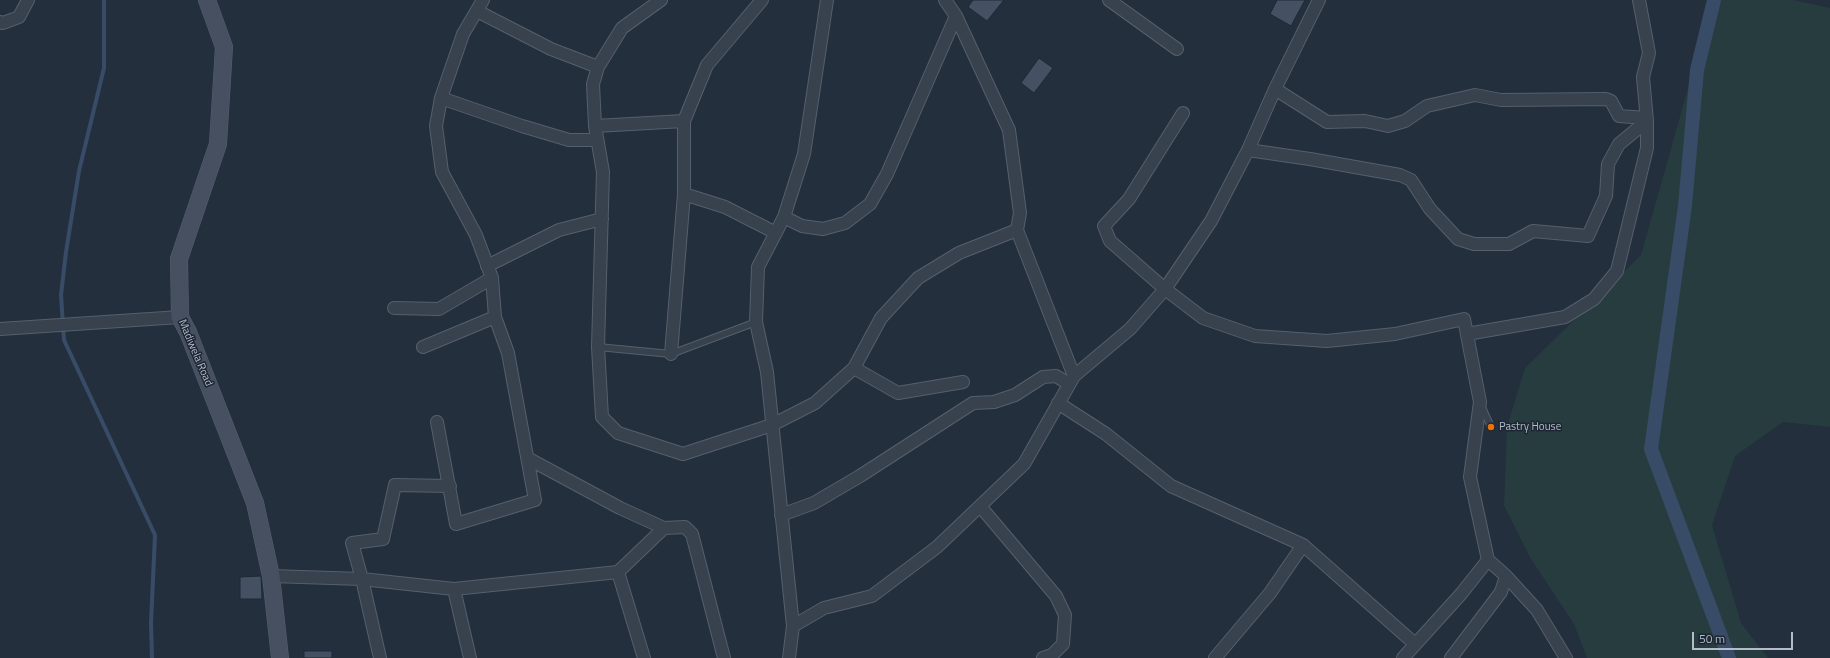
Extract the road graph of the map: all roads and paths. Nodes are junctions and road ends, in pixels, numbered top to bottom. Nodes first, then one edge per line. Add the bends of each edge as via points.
1 (28, 0) edge
2 (207, 0) edge
3 (483, 0) edge
4 (661, 0) edge
5 (762, 0) edge
6 (827, 0) edge
7 (945, 0) edge
8 (1109, 0) edge
9 (1319, 0) edge
10 (1639, 0) edge
11 (478, 11) junction
12 (956, 16) junction
13 (0, 22) edge
14 (1177, 49) dead end
15 (598, 67) junction
16 (1275, 89) junction
17 (441, 98) junction
18 (1183, 114) dead end
19 (1647, 120) junction
20 (684, 121) junction
21 (595, 126) junction
22 (597, 140) junction
23 (1248, 150) junction
24 (684, 194) junction
25 (784, 217) junction
26 (602, 219) junction
27 (1016, 230) junction
28 (776, 233) junction
29 (487, 266) junction
30 (492, 278) junction
31 (1165, 289) junction
32 (394, 308) dead end
33 (180, 317) junction
34 (495, 317) junction
35 (756, 322) junction
36 (0, 329) edge
37 (1467, 334) junction
38 (423, 347) dead end
39 (598, 347) junction
40 (671, 354) junction
41 (854, 368) junction
42 (1071, 380) junction
43 (963, 382) dead end
44 (1480, 402) junction
45 (1058, 403) junction
46 (437, 422) dead end
47 (772, 425) junction
48 (1491, 427) dead end
49 (529, 459) junction
50 (450, 486) junction
51 (980, 506) junction
52 (781, 515) junction
53 (664, 528) junction
54 (1303, 545) junction
55 (1488, 560) junction
56 (618, 572) junction
57 (271, 576) junction
58 (1506, 576) junction
59 (362, 579) junction
60 (454, 589) junction
61 (793, 626) junction
62 (1415, 644) junction
63 (1565, 657) edge
64 (280, 658) edge
65 (380, 658) edge
66 (470, 658) edge
67 (644, 658) edge
68 (724, 658) edge
69 (789, 658) edge
70 (1043, 658) edge
71 (1215, 658) edge
72 (1403, 658) edge
73 (1451, 658) edge

1 - 13 street via 19,17
2 - 33 main road, Madiwela Road via 224,46 218,144 179,259
3 - 11 street
4 - 15 street via 622,28
5 - 20 street via 707,64
6 - 25 street via 804,154
7 - 12 street
8 - 14 street
9 - 16 street
10 - 19 street via 1649,53 1643,77
11 - 15 street via 551,49
11 - 17 street via 463,34
12 - 25 street via 887,174 870,204 845,222 823,229 802,226
12 - 27 street via 1009,130 1020,213
15 - 21 street via 593,84
16 - 19 street via 1327,122 1365,121 1388,126 1405,121 1427,106 1476,95 1501,100 1606,100 1611,101 1619,116
16 - 23 street
17 - 22 street via 570,140
17 - 29 street via 436,126 442,172 476,236
18 - 31 street via 1129,199 1104,226 1110,241
19 - 23 street via 1619,144 1608,164 1606,196 1588,236 1533,231 1509,244 1474,244 1458,239 1430,209 1411,180 1400,175 1310,158
19 - 37 street via 1647,148 1617,271 1594,299 1565,317
20 - 21 street
20 - 24 street
21 - 22 street
22 - 26 street via 603,172
23 - 31 street via 1211,222
24 - 28 street via 725,207
24 - 40 street
25 - 28 street
26 - 29 street via 559,230
26 - 39 street
27 - 41 street via 959,253 918,278 880,318
27 - 42 street
28 - 35 street via 758,267
29 - 30 street
30 - 32 street via 438,310
30 - 34 street
31 - 37 street via 1203,318 1256,336 1326,341 1395,334 1464,319
31 - 42 street via 1130,329
33 - 36 street
33 - 57 main road, Madiwela Road via 255,503
34 - 38 street
34 - 49 street via 508,353
35 - 40 lane
35 - 47 street via 767,372
37 - 44 street
39 - 40 lane
39 - 47 street via 602,418 618,433 683,454
41 - 43 street via 898,393
41 - 47 street via 815,403
42 - 45 street
42 - 52 street via 1056,376 1043,377 1015,395 994,402 973,403 814,503
44 - 48 lane
44 - 55 street via 1470,477
45 - 51 street via 1024,464
45 - 54 street via 1106,434 1171,486
46 - 50 street
47 - 52 street
49 - 50 street via 535,500 456,524
49 - 53 street via 620,508
50 - 59 street via 395,485 383,539 352,543
51 - 61 street via 936,547 872,596 824,608
51 - 70 street via 1056,596 1065,615 1063,644
52 - 61 street
53 - 56 street
53 - 68 street via 685,528 692,534
54 - 62 street
54 - 71 street via 1270,593
55 - 58 street
55 - 62 street
56 - 60 street
56 - 67 street
57 - 59 street
57 - 64 main road, Madiwela Road
58 - 63 street via 1538,610
58 - 73 street via 1501,592
59 - 60 street
59 - 65 street
60 - 66 street
61 - 69 street
62 - 72 street

